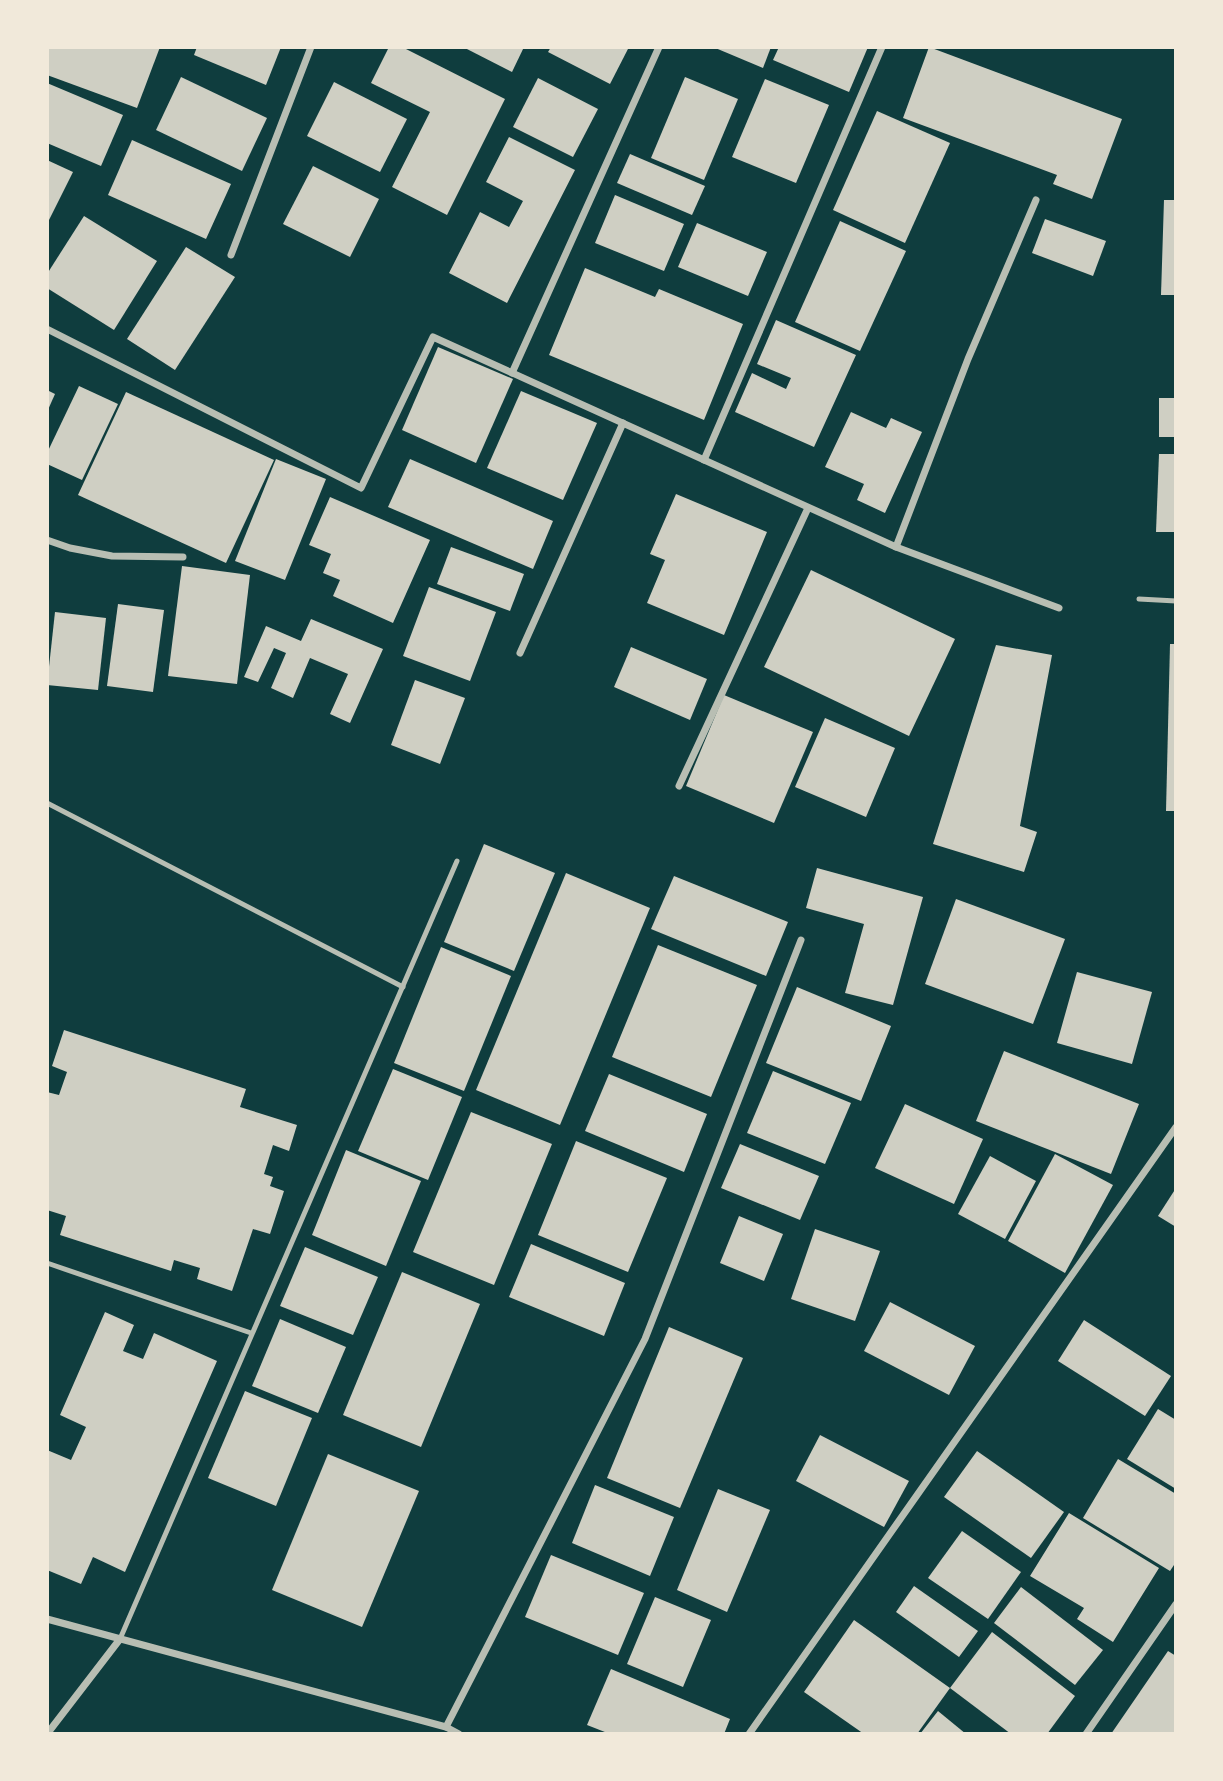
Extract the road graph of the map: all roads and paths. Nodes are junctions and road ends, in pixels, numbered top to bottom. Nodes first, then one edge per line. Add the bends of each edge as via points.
1 (312, 47) edge
2 (659, 47) edge
3 (882, 47) edge
4 (1036, 200) dead end
5 (231, 255) dead end
6 (47, 329) edge
7 (512, 373) junction
8 (623, 423) junction
9 (704, 460) junction
10 (808, 508) junction
11 (47, 540) edge
12 (896, 547) junction
13 (183, 557) dead end
14 (1139, 599) dead end
15 (1176, 601) edge
16 (1059, 608) dead end
17 (520, 653) dead end
18 (679, 786) dead end
19 (47, 803) edge
20 (457, 860) dead end
21 (801, 940) dead end
22 (403, 987) junction
23 (1176, 1127) edge
24 (47, 1263) edge
25 (251, 1333) junction
26 (1176, 1604) edge
27 (47, 1619) edge
28 (120, 1639) junction
29 (446, 1727) junction
30 (47, 1734) edge
31 (459, 1734) edge
32 (749, 1734) edge
33 (1086, 1734) edge

1 - 5 street
2 - 7 street
3 - 9 street
4 - 12 street via 968,359
6 - 7 street via 361,488 433,337
7 - 8 street
8 - 9 street
8 - 17 street
9 - 10 street
10 - 12 street
10 - 18 street
11 - 13 street via 112,556
12 - 16 street
14 - 15 lane
19 - 22 lane
20 - 22 lane
21 - 29 street via 645,1339
22 - 25 lane
23 - 32 street
24 - 25 lane
25 - 28 lane
26 - 33 street
27 - 28 street
28 - 29 street
28 - 30 street
29 - 31 street

